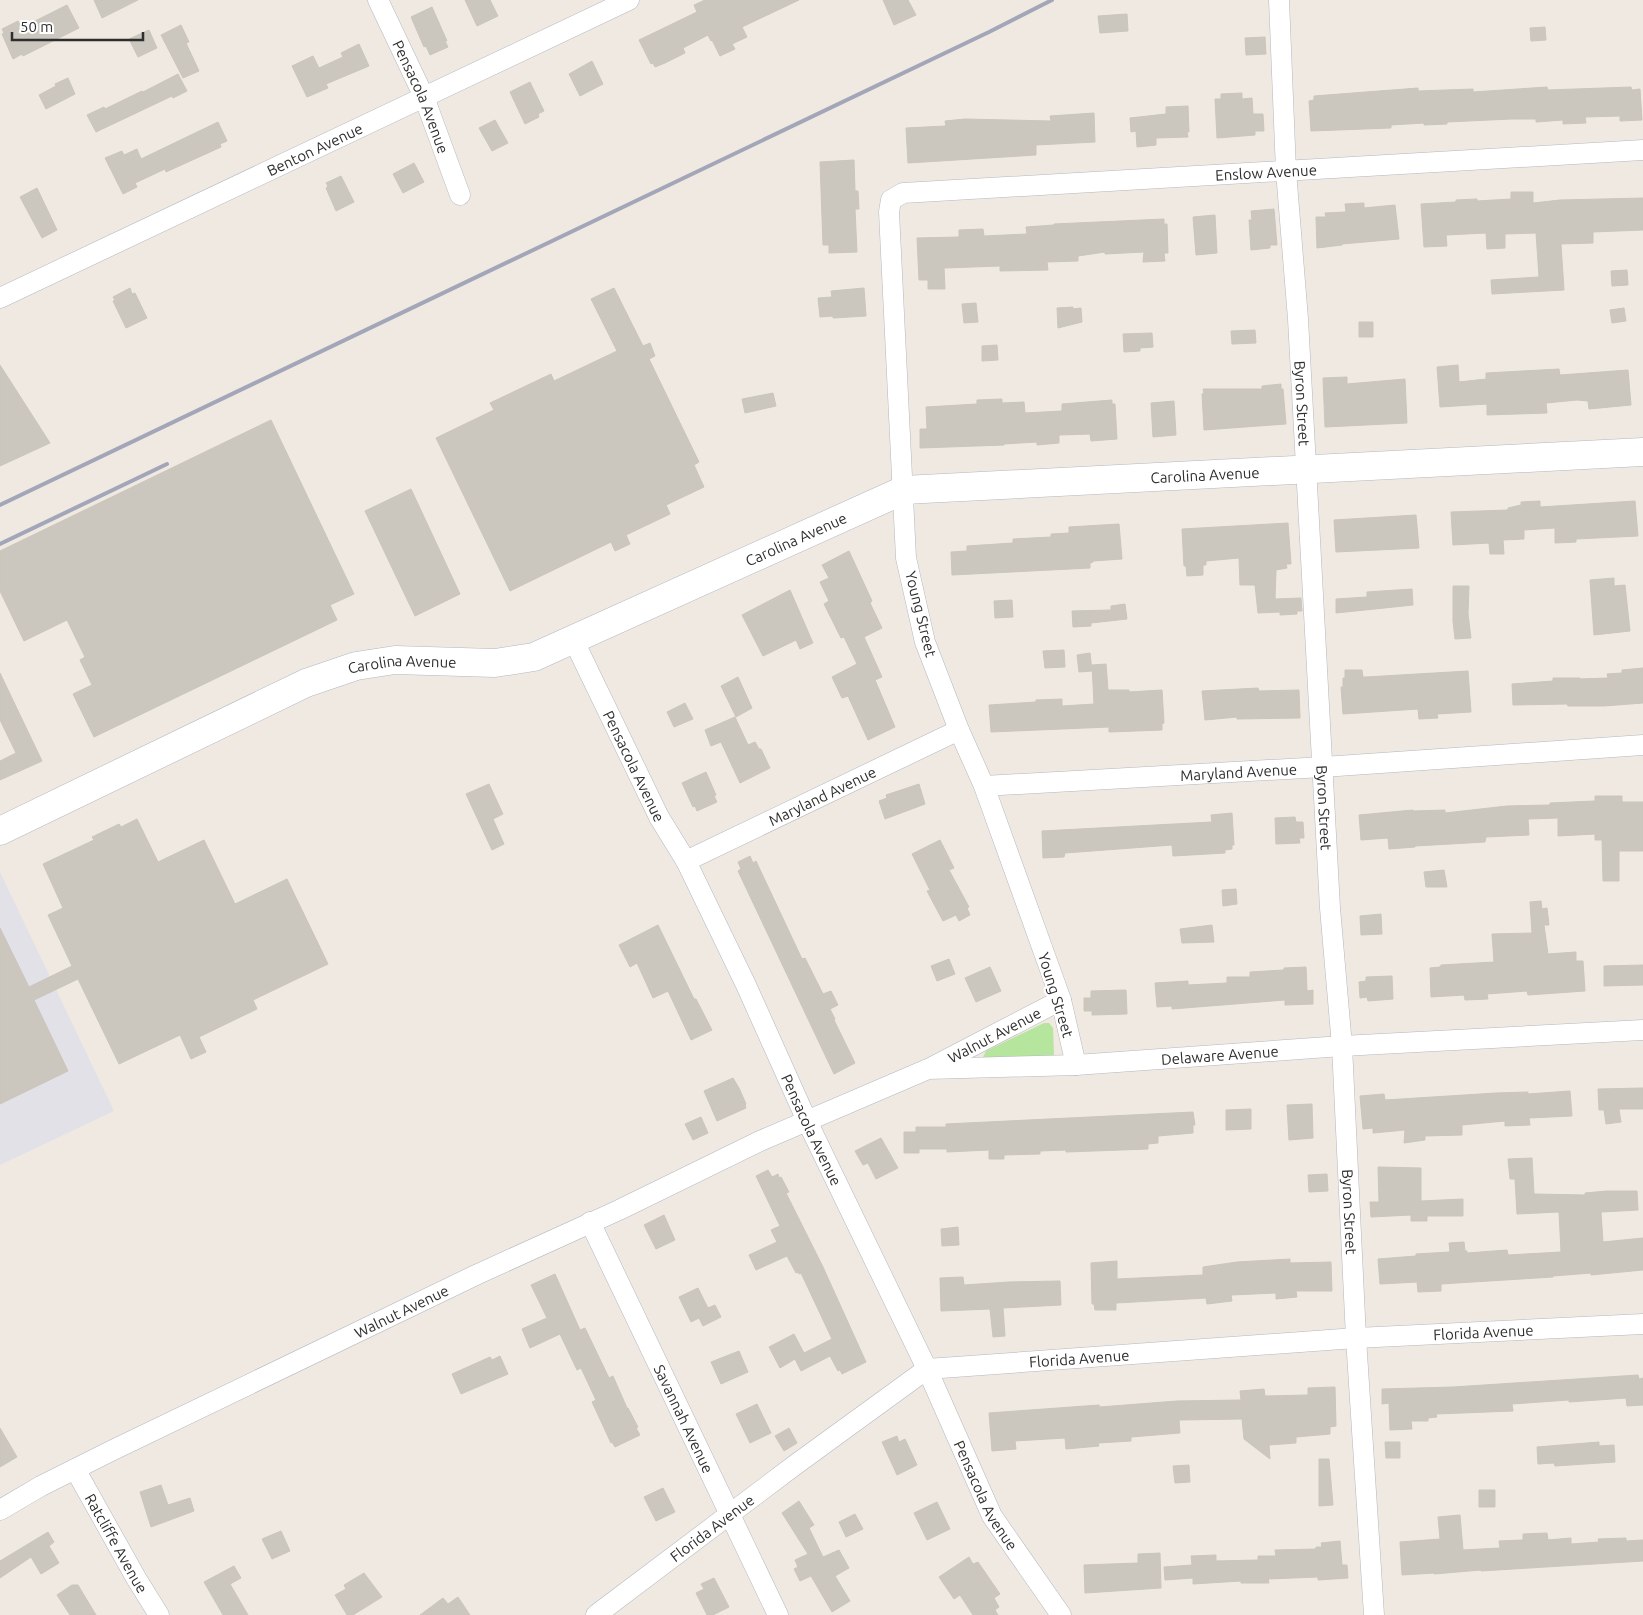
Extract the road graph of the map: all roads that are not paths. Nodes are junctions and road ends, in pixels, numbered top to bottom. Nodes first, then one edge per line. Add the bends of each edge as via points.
1 (378, 0) edge
2 (629, 0) edge
3 (1279, 0) edge
4 (424, 97) junction
5 (1643, 150) edge
6 (1286, 171) junction
7 (460, 195) dead end
8 (891, 200) joint
9 (0, 298) edge
10 (1643, 452) edge
11 (1307, 469) junction
12 (904, 490) junction
13 (573, 639) junction
14 (959, 730) junction
15 (1643, 746) edge
16 (1324, 768) junction
17 (984, 786) junction
18 (0, 831) edge
19 (686, 861) junction
20 (1061, 1000) junction
21 (1643, 1030) edge
22 (1342, 1046) junction
23 (1076, 1065) junction
24 (928, 1069) junction
25 (807, 1121) junction
26 (590, 1222) junction
27 (1643, 1324) edge
28 (1356, 1338) junction
29 (927, 1369) junction
30 (75, 1469) junction
31 (0, 1510) edge
32 (731, 1514) junction
33 (159, 1615) edge
34 (596, 1615) edge
35 (778, 1615) edge
36 (1061, 1615) edge
37 (1374, 1615) edge

1 - 4 street, Pensacola Avenue
2 - 4 street, Benton Avenue
3 - 6 street, Byron Street
4 - 7 street, Pensacola Avenue
4 - 9 street, Benton Avenue
5 - 6 street, Enslow Avenue
6 - 8 street, Enslow Avenue via 903,193
6 - 11 street, Byron Street
8 - 12 street, Young Street via 889,212
10 - 11 street, Carolina Avenue
11 - 12 street, Carolina Avenue
11 - 16 street, Byron Street
12 - 13 street, Carolina Avenue
12 - 14 street, Young Street via 906,558 925,642
13 - 18 street, Carolina Avenue via 534,657 494,663 395,660 356,666 306,683
13 - 19 street, Pensacola Avenue via 659,817
14 - 17 street, Young Street
14 - 19 street, Maryland Avenue
15 - 16 street, Maryland Avenue
16 - 17 street, Maryland Avenue
16 - 22 street, Byron Street via 1330,908
17 - 20 street, Young Street
19 - 25 street, Pensacola Avenue
20 - 23 street, Young Street
20 - 24 street, Walnut Avenue
21 - 22 street, Delaware Avenue
22 - 23 street, Delaware Avenue
22 - 28 street, Byron Street
23 - 24 street, Delaware Avenue
24 - 25 street, Delaware Avenue
25 - 26 street, Walnut Avenue
25 - 29 street, Pensacola Avenue
26 - 30 street, Walnut Avenue
26 - 32 street, Savannah Avenue
27 - 28 street, Florida Avenue
28 - 29 street, Florida Avenue
28 - 37 street, Byron Street
29 - 32 street, Florida Avenue
29 - 36 street, Pensacola Avenue via 992,1516
30 - 31 street, Walnut Avenue
30 - 33 street, Ratcliffe Avenue
32 - 34 street, Florida Avenue
32 - 35 street, Savannah Avenue

